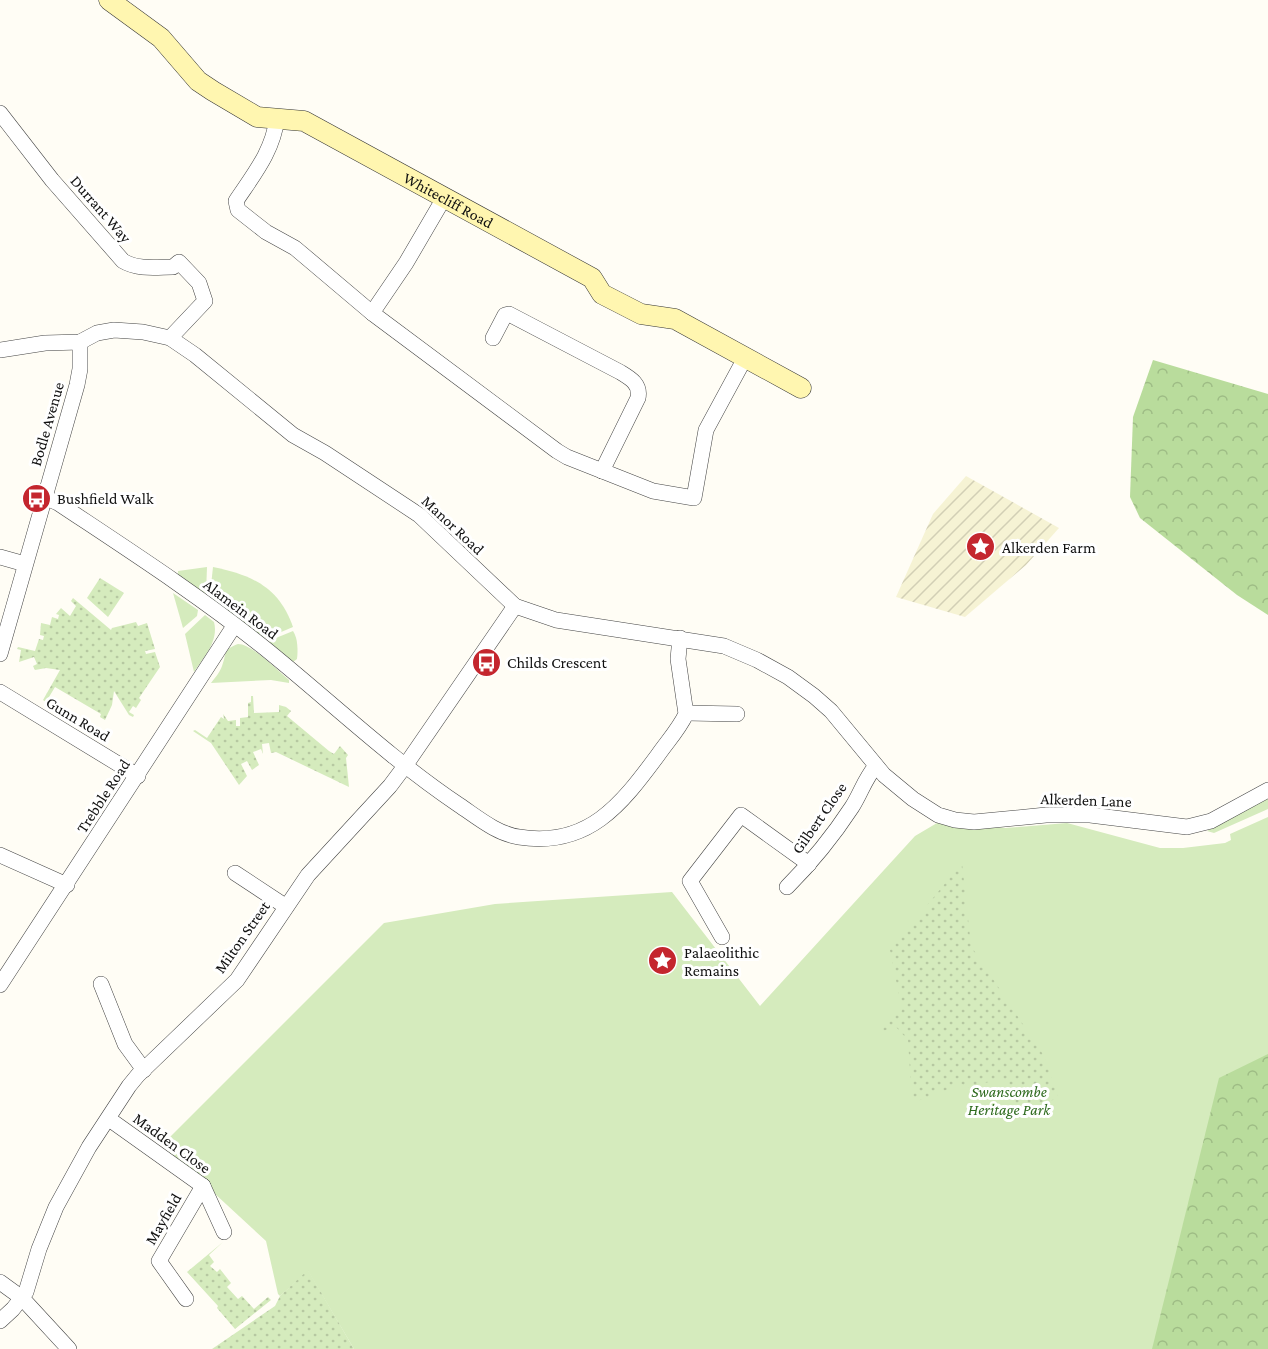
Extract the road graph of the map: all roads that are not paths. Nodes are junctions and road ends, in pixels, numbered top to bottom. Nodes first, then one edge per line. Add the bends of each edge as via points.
1 (109, 0) edge
2 (0, 113) edge
3 (277, 118) junction
4 (444, 198) junction
5 (372, 313) junction
6 (170, 338) junction
7 (493, 338) dead end
8 (80, 342) junction
9 (0, 350) edge
10 (745, 358) junction
11 (801, 388) dead end
12 (602, 471) junction
13 (44, 497) junction
14 (0, 557) edge
15 (25, 564) junction
16 (515, 606) junction
17 (234, 626) junction
18 (680, 638) junction
19 (0, 654) edge
20 (0, 692) edge
21 (687, 713) junction
22 (737, 714) dead end
23 (405, 766) junction
24 (876, 766) junction
25 (138, 776) junction
26 (1268, 789) edge
27 (0, 855) edge
28 (809, 864) junction
29 (235, 873) dead end
30 (67, 885) junction
31 (787, 887) dead end
32 (285, 906) junction
33 (722, 937) dead end
34 (101, 984) dead end
35 (0, 986) edge
36 (144, 1070) junction
37 (109, 1119) junction
38 (203, 1186) junction
39 (224, 1232) dead end
40 (0, 1282) edge
41 (22, 1298) junction
42 (186, 1299) dead end
43 (0, 1321) edge
44 (69, 1349) edge

1 - 3 street, Whitecliff Road via 160,38 201,83 257,117
2 - 6 street, Durrant Way via 123,261 143,267 173,267 179,262 199,283 206,301
3 - 4 street, Whitecliff Road via 304,121
3 - 5 street via 275,135 236,201 237,208 295,248
4 - 5 street
4 - 10 street, Whitecliff Road via 592,278 602,294 641,314 675,319
5 - 12 street via 557,451
6 - 8 street, Manor Road via 119,330 97,333
6 - 16 street, Manor Road via 293,435 419,515
7 - 12 street via 509,314 634,382 638,398
8 - 9 street, Manor Road
8 - 13 street, Bodle Avenue via 78,379
10 - 11 street, Whitecliff Road
10 - 12 street via 706,430 694,498 653,491
13 - 15 street, Bodle Avenue
13 - 17 street, Alamein Road via 62,505
14 - 15 street
15 - 19 street, Bodle Avenue
16 - 18 street, Manor Road via 553,620
16 - 23 street, Milton Street
17 - 23 street, Alamein Road
17 - 25 street, Trebble Road
18 - 21 street via 678,661
18 - 24 street, Manor Road via 728,647 795,681 831,711
20 - 25 street, Gunn Road
21 - 22 street
21 - 23 street via 615,809 590,826 561,836 526,838 503,833
23 - 32 street, Milton Street via 317,863
24 - 26 street, Alkerden Lane via 925,808 950,819 968,821 1072,814 1187,827 1211,821
24 - 28 street, Gilbert Close via 846,817
25 - 30 street, Trebble Road
27 - 30 street
28 - 31 street, Gilbert Close
28 - 33 street via 741,814 690,881
29 - 32 street
30 - 35 street, Trebble Road
32 - 36 street, Milton Street via 237,980
34 - 36 street via 125,1044
36 - 37 street, Milton Street
37 - 38 street, Madden Close
37 - 41 street, Milton Street via 51,1217
38 - 39 street, Madden Close
38 - 42 street, Mayfield via 159,1262
40 - 41 street
41 - 43 street
41 - 44 street

